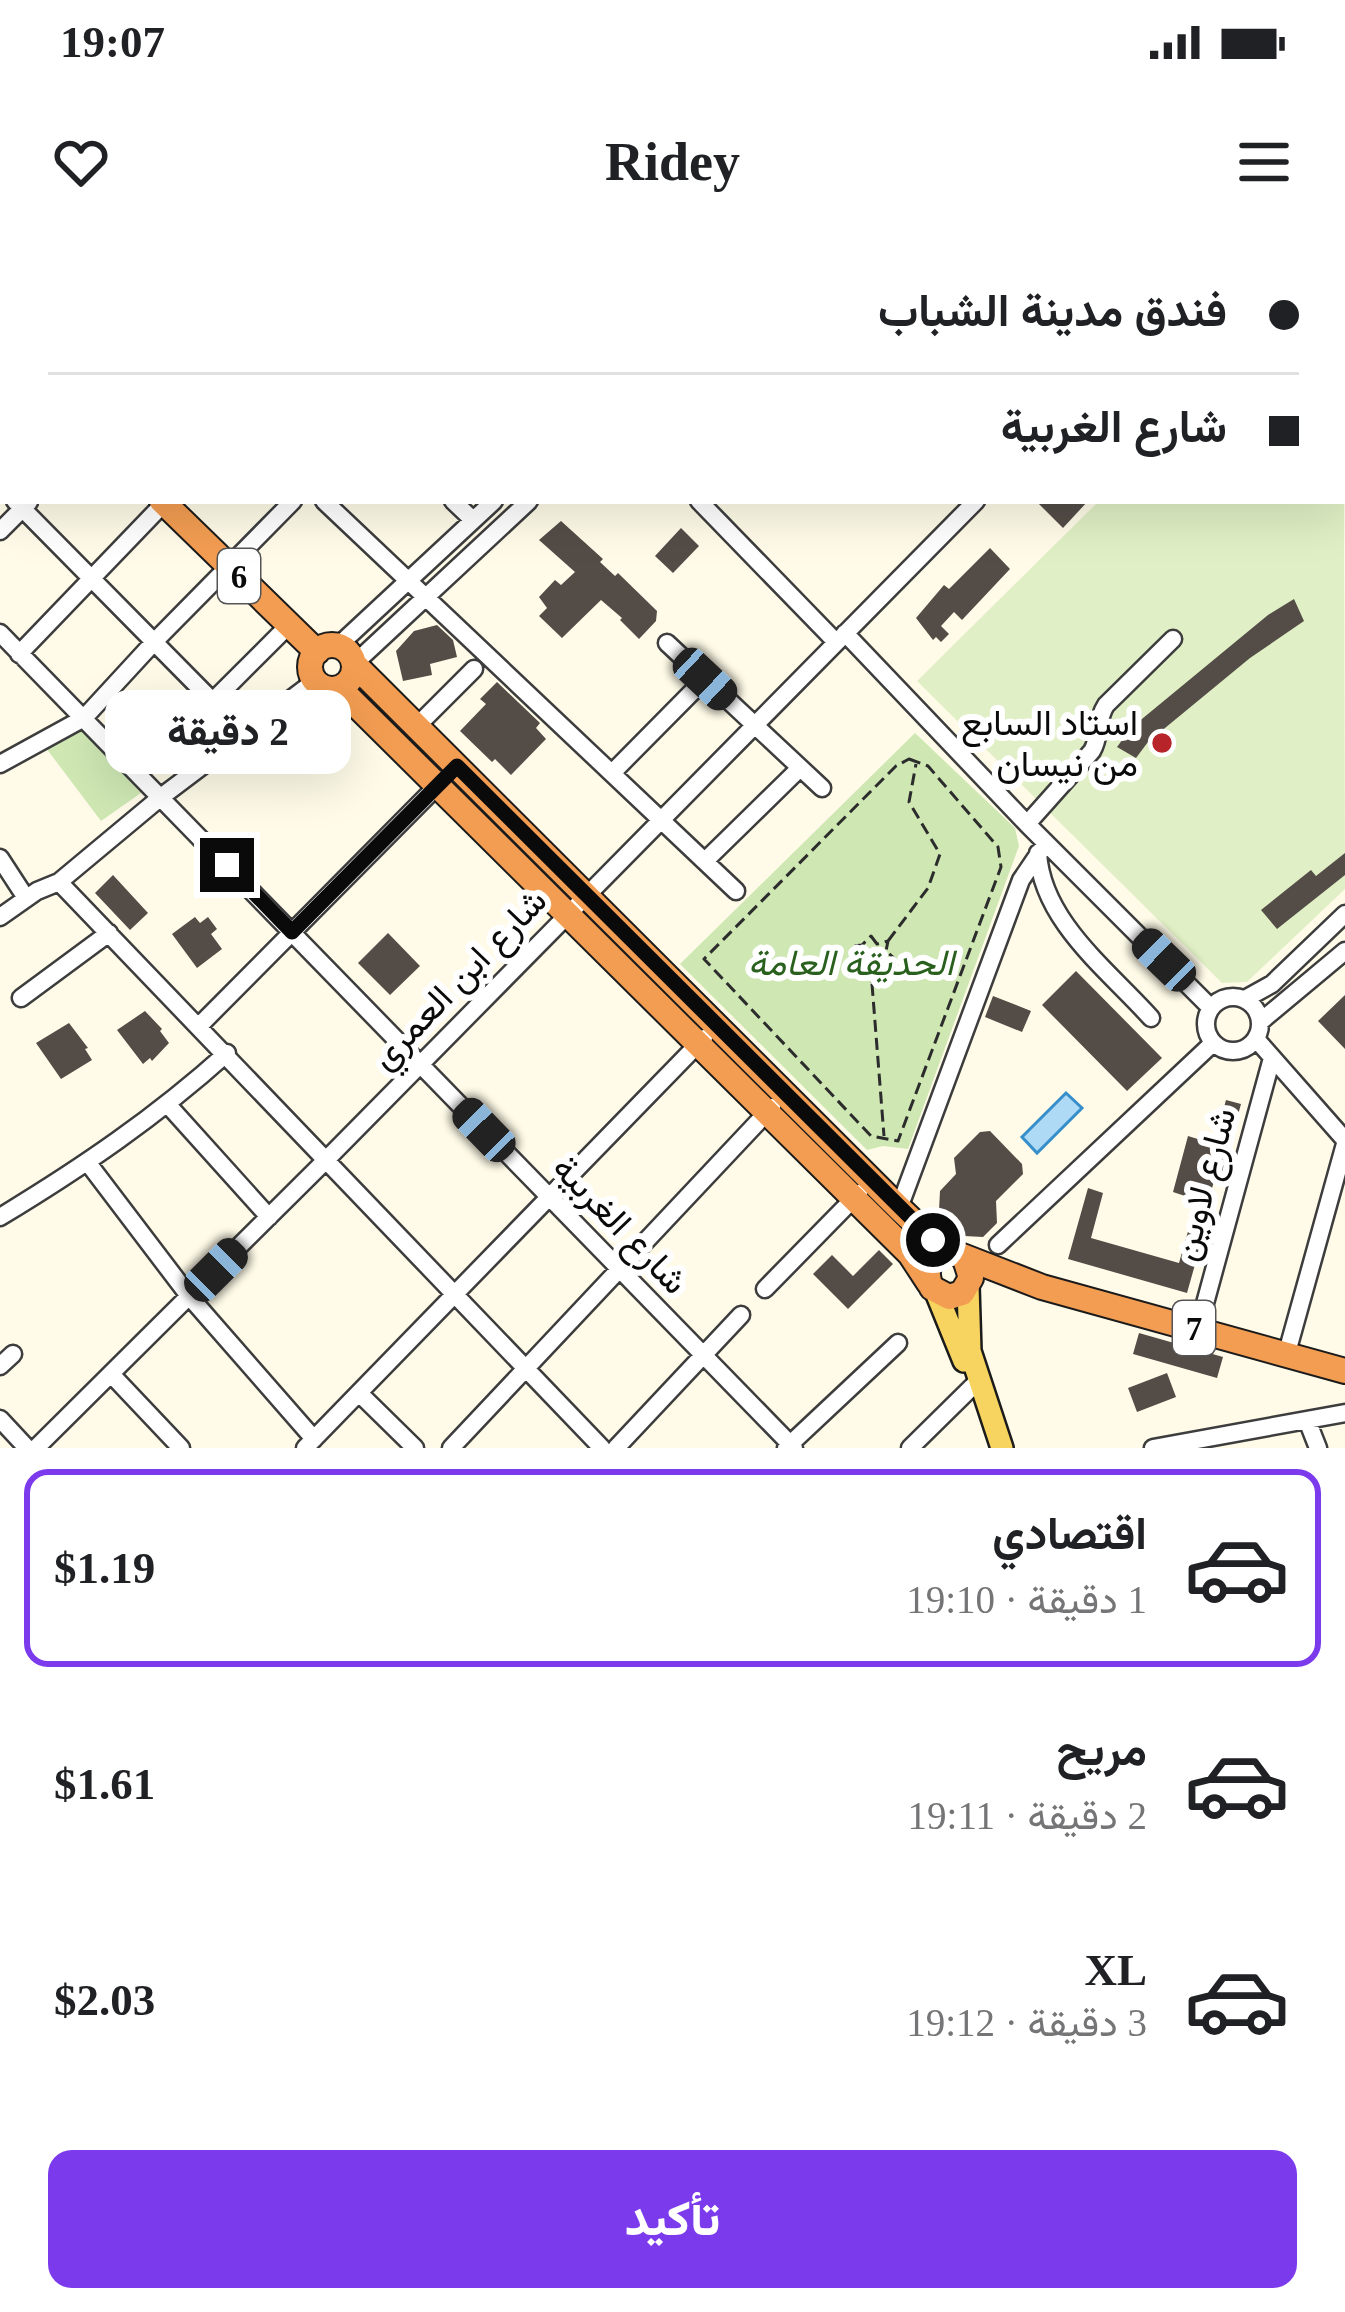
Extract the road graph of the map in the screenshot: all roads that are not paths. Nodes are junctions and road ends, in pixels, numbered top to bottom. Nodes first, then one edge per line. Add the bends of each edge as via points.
1 (22, 504) edge
2 (24, 504) edge
3 (162, 504) edge
4 (166, 504) edge
5 (290, 504) edge
6 (327, 504) edge
7 (455, 504) edge
8 (491, 504) edge
9 (526, 504) edge
10 (702, 504) edge
11 (973, 504) edge
12 (473, 520) junction
13 (0, 531) edge
14 (229, 566) junction
15 (92, 578) junction
16 (409, 581) junction
17 (426, 597) junction
18 (289, 625) junction
19 (0, 633) edge
20 (840, 638) junction
21 (1173, 639) dead end
22 (154, 642) junction
23 (667, 643) dead end
24 (19, 654) junction
25 (336, 654) junction
26 (474, 669) dead end
27 (705, 679) junction
28 (327, 685) junction
29 (213, 701) junction
30 (84, 718) junction
31 (754, 724) junction
32 (417, 726) junction
33 (245, 734) junction
34 (0, 764) edge
35 (457, 766) junction
36 (800, 768) junction
37 (612, 773) junction
38 (438, 785) junction
39 (822, 788) dead end
40 (161, 797) junction
41 (661, 819) junction
42 (1027, 824) junction
43 (1042, 848) junction
44 (0, 858) edge
45 (705, 861) junction
46 (59, 882) junction
47 (736, 891) dead end
48 (586, 894) junction
49 (26, 898) junction
50 (565, 914) junction
51 (1345, 914) edge
52 (0, 917) edge
53 (292, 932) junction
54 (110, 933) junction
55 (1345, 951) edge
56 (21, 998) dead end
57 (1245, 999) junction
58 (1211, 1007) junction
59 (1151, 1018) dead end
60 (200, 1025) junction
61 (1258, 1030) junction
62 (708, 1034) junction
63 (1213, 1043) junction
64 (227, 1053) junction
65 (1272, 1058) junction
66 (419, 1064) junction
67 (776, 1102) junction
68 (169, 1106) junction
69 (1345, 1142) edge
70 (324, 1162) junction
71 (88, 1163) junction
72 (872, 1180) junction
73 (548, 1197) junction
74 (854, 1198) junction
75 (899, 1208) junction
76 (269, 1216) junction
77 (0, 1217) edge
78 (998, 1245) dead end
79 (959, 1256) junction
80 (619, 1269) junction
81 (1042, 1287) junction
82 (765, 1288) dead end
83 (932, 1288) junction
84 (967, 1290) junction
85 (453, 1295) junction
86 (189, 1296) junction
87 (741, 1316) dead end
88 (1198, 1328) junction
89 (898, 1343) dead end
90 (703, 1355) junction
91 (1286, 1355) junction
92 (524, 1368) junction
93 (1345, 1371) edge
94 (111, 1374) junction
95 (977, 1382) junction
96 (359, 1393) junction
97 (1345, 1413) edge
98 (0, 1419) edge
99 (1307, 1420) junction
100 (309, 1443) edge
101 (1212, 1443) edge
102 (790, 1447) edge
103 (32, 1448) edge
104 (181, 1448) edge
105 (415, 1448) edge
106 (451, 1448) edge
107 (602, 1448) edge
108 (616, 1448) edge
109 (910, 1448) edge
110 (1002, 1448) edge
111 (1153, 1448) edge
112 (1318, 1448) edge

1 - 13 street
2 - 15 street
3 - 15 street
4 - 14 highway, 6
5 - 14 street
6 - 16 street
7 - 12 street
8 - 12 street
9 - 17 street
10 - 20 street
11 - 20 street, شارع ابن العمري
12 - 16 street
14 - 18 highway, 6
14 - 22 street
15 - 22 street
15 - 24 street
16 - 17 street
16 - 25 street
17 - 25 street
17 - 37 street
18 - 25 highway, 6
18 - 29 street
19 - 24 street, شارع الغربية
20 - 31 street, شارع ابن العمري
20 - 42 street
21 - 42 street via 1106,705 1092,751
22 - 29 street
22 - 30 street
23 - 27 street
24 - 30 street, شارع الغربية
25 - 28 highway via 351,679
25 - 28 highway via 310,663
25 - 32 highway, 6
26 - 32 street
27 - 31 street
27 - 37 street
28 - 33 street
28 - 38 highway, 6
29 - 33 street
30 - 34 street
30 - 40 street, شارع الغربية
31 - 36 street
31 - 41 street, شارع ابن العمري
32 - 35 highway, 6
33 - 40 street
35 - 38 street
35 - 48 highway, 6
36 - 39 street
36 - 45 street
37 - 41 street
38 - 50 highway, 6
38 - 53 street
40 - 46 street
40 - 53 street, شارع الغربية
41 - 45 street
41 - 48 street, شارع ابن العمري
42 - 43 street
43 - 58 street
43 - 59 street via 1039,873 1057,915
43 - 75 street via 1021,880
44 - 49 street
45 - 47 street
46 - 49 street
46 - 54 street
48 - 50 street, شارع ابن العمري
48 - 62 highway, 6
49 - 52 street
50 - 62 highway, 6
50 - 66 street, شارع ابن العمري
51 - 57 street via 1272,984
53 - 60 street
53 - 66 street, شارع الغربية
54 - 56 street
54 - 60 street
55 - 61 street
57 - 58 street
57 - 61 street via 1258,1012
58 - 63 street
60 - 64 street
61 - 63 street via 1236,1052
61 - 65 street
62 - 67 highway, 6
62 - 73 street
63 - 78 street
64 - 68 street
64 - 70 street
65 - 69 street
65 - 88 street, شارع لاوين
66 - 70 street, شارع ابن العمري
66 - 73 street, شارع الغربية
67 - 72 highway, 6
67 - 74 highway, 6
67 - 80 street
68 - 71 street
68 - 76 street
69 - 91 street
70 - 76 street, شارع ابن العمري
70 - 85 street
71 - 77 street
71 - 86 street
72 - 74 street
72 - 75 highway, 6
73 - 80 street, شارع الغربية
73 - 85 street
74 - 82 street
74 - 83 highway, 6
75 - 79 highway, 6
76 - 86 street, شارع ابن العمري
79 - 81 highway, 7
79 - 83 highway via 932,1260
79 - 84 highway via 971,1273
80 - 90 street, شارع الغربية
80 - 92 street
81 - 84 highway, 7
81 - 88 highway, 7
83 - 84 highway via 949,1297
83 - 95 main road
84 - 95 main road
85 - 92 street
85 - 96 street
86 - 94 street, شارع ابن العمري
86 - 100 street
87 - 90 street
88 - 91 highway, 7
89 - 102 street
90 - 102 street, شارع الغربية
90 - 108 street
91 - 93 highway, 7
92 - 106 street
92 - 107 street
94 - 103 street, شارع ابن العمري
94 - 104 street
95 - 109 street
95 - 110 main road
96 - 100 street
96 - 105 street
97 - 99 street
98 - 103 street
99 - 101 street
99 - 112 street
101 - 111 street

